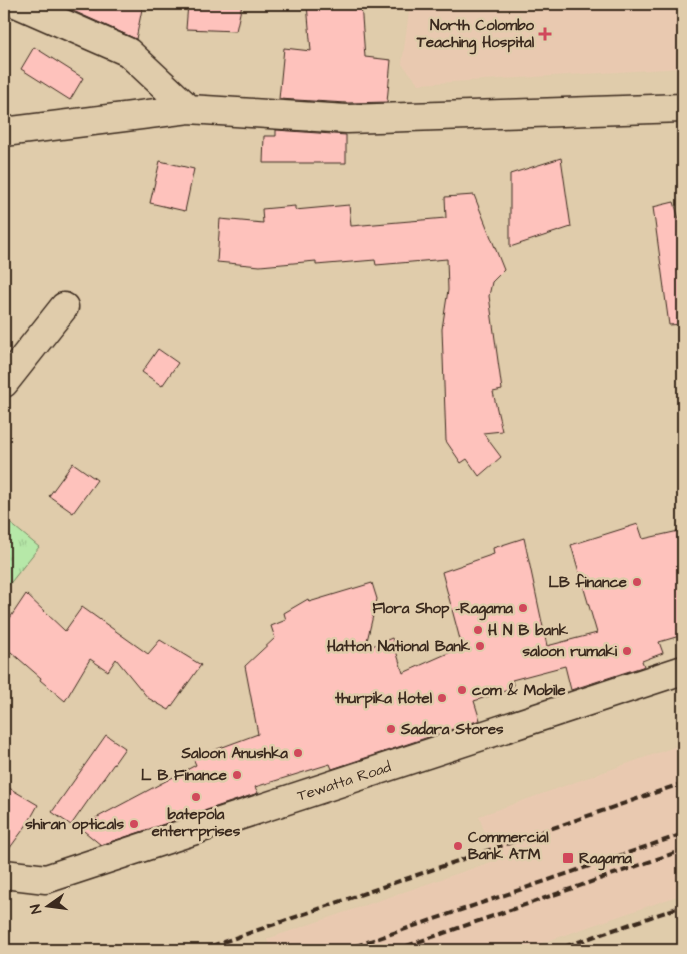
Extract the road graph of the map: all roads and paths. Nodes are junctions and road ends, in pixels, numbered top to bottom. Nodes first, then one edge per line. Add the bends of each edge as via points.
1 (18, 4) edge
2 (683, 108) edge
3 (189, 109) junction
4 (4, 132) edge
5 (64, 307) dead end
6 (4, 383) edge
7 (683, 670) edge
8 (4, 874) edge

1 - 3 street via 128,52
2 - 3 street via 347,119
3 - 4 street
5 - 6 street
7 - 8 street, Tewatta Road via 46,879

